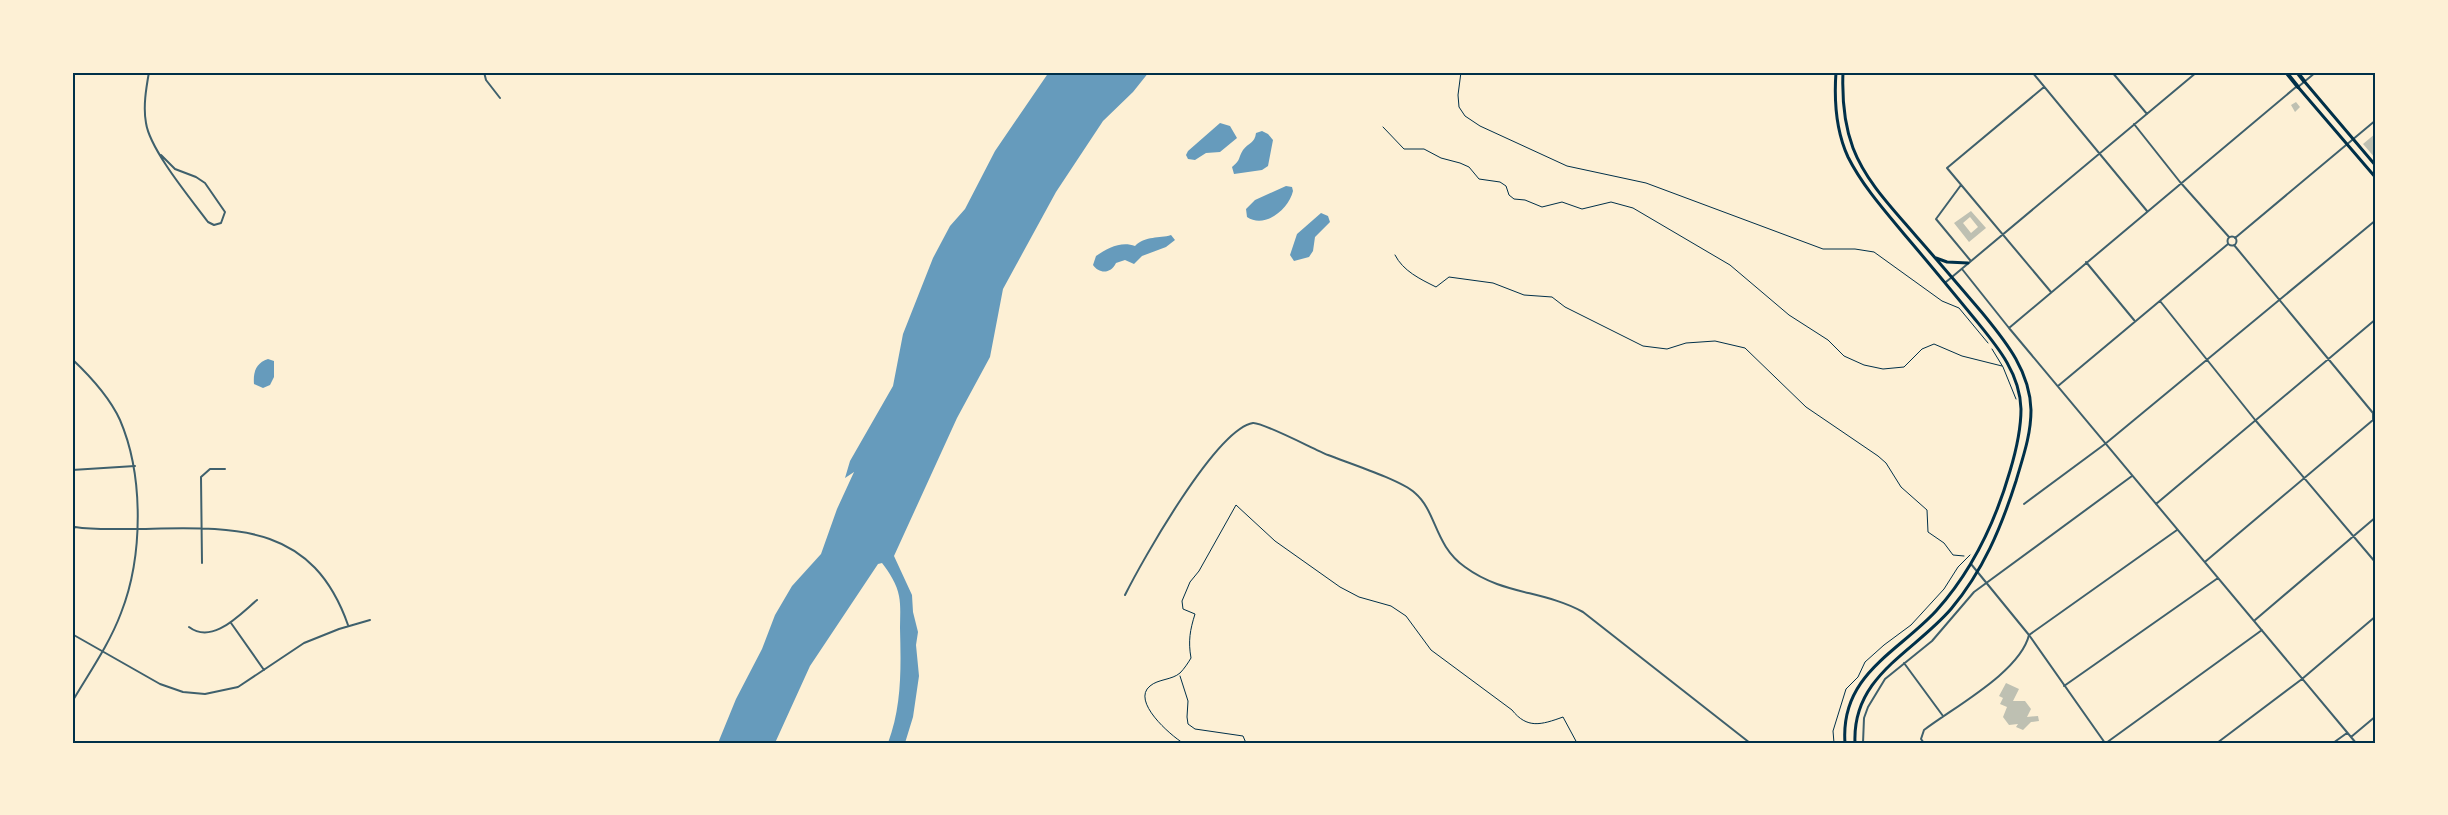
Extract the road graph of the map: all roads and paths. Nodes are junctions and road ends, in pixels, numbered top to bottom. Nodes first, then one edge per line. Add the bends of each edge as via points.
1 (149, 72) edge
2 (484, 72) edge
3 (1461, 72) edge
4 (1836, 72) edge
5 (1843, 72) edge
6 (2032, 72) edge
7 (2112, 72) edge
8 (2187, 72) edge
9 (2197, 72) edge
10 (2286, 72) edge
11 (2297, 72) edge
12 (2316, 72) edge
13 (2191, 77) junction
14 (2304, 81) junction
15 (2044, 87) junction
16 (2298, 87) junction
17 (500, 98) dead end
18 (2147, 114) junction
19 (2376, 120) edge
20 (2134, 124) junction
21 (1383, 128) dead end
22 (2353, 139) junction
23 (2348, 144) junction
24 (2099, 153) junction
25 (161, 155) junction
26 (2376, 166) edge
27 (2376, 177) edge
28 (2180, 182) junction
29 (1961, 184) junction
30 (2147, 211) junction
31 (2376, 220) edge
32 (2003, 234) junction
33 (2229, 237) junction
34 (2235, 238) junction
35 (2228, 244) junction
36 (2234, 245) junction
37 (1395, 255) dead end
38 (1934, 257) junction
39 (1970, 262) junction
40 (2086, 262) junction
41 (1962, 269) junction
42 (1952, 278) junction
43 (1945, 282) junction
44 (2051, 292) junction
45 (2280, 300) junction
46 (2160, 302) junction
47 (2376, 319) edge
48 (2135, 321) junction
49 (2009, 328) junction
50 (2330, 358) junction
51 (72, 359) edge
52 (2208, 360) junction
53 (2003, 367) junction
54 (2058, 387) junction
55 (2016, 400) dead end
56 (2256, 421) junction
57 (2105, 444) junction
58 (135, 466) junction
59 (225, 469) dead end
60 (72, 470) edge
61 (2132, 476) junction
62 (2304, 478) junction
63 (2024, 504) dead end
64 (2156, 504) junction
65 (2376, 517) edge
66 (138, 529) junction
67 (204, 529) junction
68 (2177, 530) junction
69 (2354, 536) junction
70 (72, 538) edge
71 (1973, 554) dead end
72 (1964, 556) dead end
73 (2205, 562) junction
74 (202, 563) dead end
75 (2376, 563) edge
76 (1971, 564) junction
77 (1978, 572) junction
78 (2218, 578) junction
79 (1987, 582) junction
80 (1125, 595) dead end
81 (257, 600) dead end
82 (2376, 616) edge
83 (370, 620) dead end
84 (2254, 621) junction
85 (230, 622) junction
86 (348, 626) junction
87 (189, 627) dead end
88 (2262, 630) junction
89 (72, 634) edge
90 (2029, 635) junction
91 (102, 651) junction
92 (1904, 663) junction
93 (264, 670) junction
94 (1179, 674) junction
95 (2302, 679) junction
96 (2064, 686) junction
97 (72, 702) edge
98 (1943, 716) junction
99 (2376, 716) edge
100 (2348, 732) junction
101 (2351, 737) junction
102 (1183, 743) edge
103 (1246, 743) edge
104 (1577, 743) edge
105 (1749, 743) edge
106 (1834, 743) edge
107 (1845, 743) edge
108 (1855, 743) edge
109 (1863, 743) edge
110 (1924, 743) edge
111 (2105, 743) edge
112 (2217, 743) edge
113 (2333, 743) edge
114 (2356, 743) edge

1 - 25 street via 146,124
2 - 17 street
3 - 53 path via 1459,107 1465,116 1514,144 1567,166 1646,183 1823,249 1874,252 1942,302 1959,308
4 - 43 main road via 1837,115 1847,156 1875,198
5 - 38 main road via 1849,135 1858,159 1880,193
6 - 15 street
7 - 18 street
8 - 13 street
9 - 13 street
10 - 16 highway
11 - 14 highway
12 - 14 street
13 - 18 street
14 - 16 street
14 - 22 main road
15 - 24 street
15 - 29 street via 1947,168
16 - 23 main road
16 - 28 street
18 - 20 street
19 - 22 street
20 - 24 street
20 - 28 street
21 - 53 path via 1404,149 1424,149 1469,167 1479,179 1506,186 1514,199 1546,207 1562,202 1582,208 1611,202 1633,208 1730,265 1844,356 1864,365 1883,369 1904,367 1922,349 1934,344
22 - 23 street
22 - 26 main road
23 - 27 main road
23 - 34 street
24 - 30 street
24 - 32 street
25 - 25 street via 175,169 207,185 225,212 221,223 208,222
28 - 30 street
28 - 33 street
29 - 32 street
29 - 39 street via 1936,219
30 - 40 street
31 - 45 street
32 - 39 street
32 - 44 street
33 - 34 street
33 - 35 street
34 - 36 street
35 - 36 street
35 - 46 street
36 - 45 street
37 - 72 path via 1399,263 1436,287 1449,277 1493,284 1524,295 1552,297 1565,308 1643,346 1667,349 1715,341 1745,348 1806,407 1886,463 1901,487 1927,510 1928,532 1953,555
38 - 39 main road
38 - 42 main road
39 - 41 street
40 - 44 street
40 - 48 street
41 - 42 street
41 - 49 street
42 - 43 street
42 - 77 main road via 2018,360 2031,408 2027,444 2008,504
43 - 76 main road via 2002,353 2018,386 2021,407 2016,449 2002,498
44 - 49 street
45 - 50 street
45 - 52 street
46 - 48 street
46 - 52 street
47 - 50 street
48 - 54 street
49 - 54 street
50 - 56 street
50 - 62 street via 2373,413 2373,420
51 - 58 street via 90,377 119,419
52 - 56 street
52 - 57 street
53 - 55 path
54 - 57 street
56 - 62 street
56 - 64 street
57 - 61 street
57 - 63 street
58 - 60 street
58 - 66 street
59 - 67 street via 210,469 201,477
61 - 64 street
61 - 79 street
62 - 69 street
62 - 73 street
64 - 68 street
65 - 69 street
66 - 67 street
66 - 70 street via 75,527
66 - 91 street via 122,613
67 - 74 street
67 - 86 street via 270,537 294,550 326,579
68 - 73 street
68 - 90 street
69 - 75 street
69 - 84 street
71 - 106 path via 1911,625 1865,662 1846,689 1833,731
73 - 78 street
76 - 77 street
76 - 107 main road via 1936,611 1861,681 1845,721
77 - 79 street
77 - 108 main road via 1940,621 1878,676 1859,709
78 - 84 street
78 - 96 street
79 - 90 street
79 - 92 street via 1932,640
80 - 105 street via 1154,540 1204,467 1240,430 1251,424 1264,424 1409,488 1424,503 1445,548 1465,567 1500,587 1557,600 1583,612
81 - 85 street
82 - 95 street
83 - 86 street
84 - 88 street
85 - 87 street via 204,632
85 - 93 street
86 - 93 street via 304,643
88 - 95 street
88 - 111 street
89 - 91 street
90 - 96 street
90 - 98 street via 2027,645 2009,669
91 - 93 street via 160,684 190,693 230,689
91 - 97 street
92 - 98 street
92 - 109 street via 1873,695 1864,718
94 - 102 path via 1151,685 1144,701 1150,712
94 - 103 path via 1188,701 1188,724 1195,729 1243,736
94 - 104 path via 1191,658 1188,643 1195,614 1183,609 1182,601 1236,505 1275,541 1340,587 1391,606 1406,616 1431,650 1520,720 1534,725 1563,717
95 - 100 street
95 - 112 street
96 - 111 street
98 - 110 street via 1924,730
99 - 101 street
100 - 101 street
100 - 113 street
101 - 114 street

